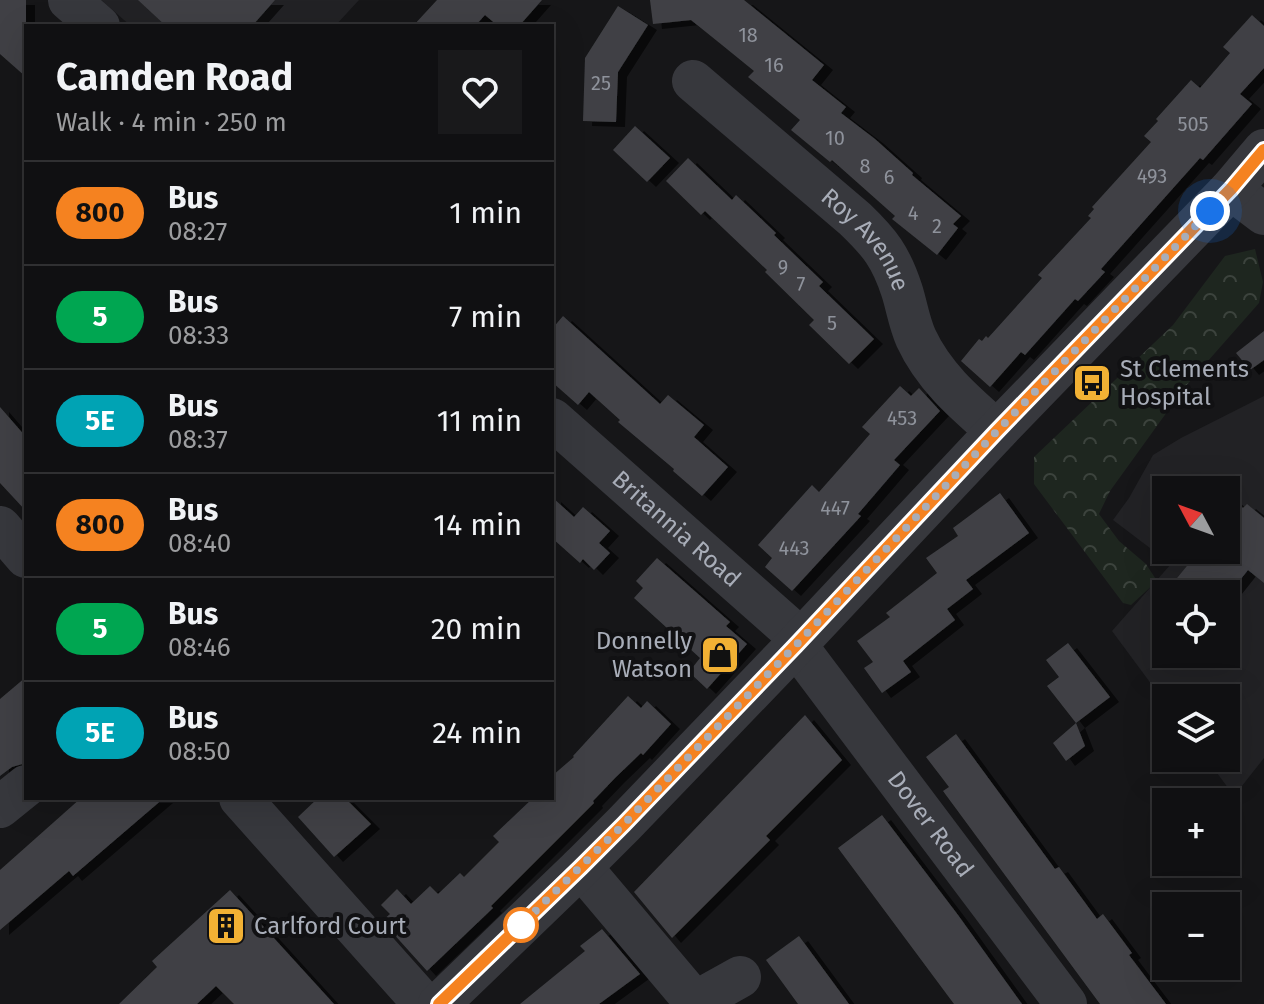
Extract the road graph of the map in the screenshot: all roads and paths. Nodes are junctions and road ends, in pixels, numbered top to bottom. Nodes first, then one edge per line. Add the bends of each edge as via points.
1 (69, 0) edge
2 (97, 24) edge
3 (693, 81) dead end
4 (1264, 150) edge
5 (1231, 189) junction
6 (1264, 214) edge
7 (554, 421) edge
8 (997, 431) junction
9 (0, 527) edge
10 (24, 555) edge
11 (798, 642) junction
12 (24, 788) edge
13 (242, 800) edge
14 (0, 807) edge
15 (581, 867) junction
16 (740, 977) dead end
17 (439, 1003) edge
18 (1066, 1004) edge

1 - 2 street
3 - 8 street, Roy Avenue via 879,242 895,271 913,331 935,370
4 - 5 street
5 - 6 street
5 - 8 street
7 - 11 street, Britannia Road
8 - 11 street
9 - 10 street
11 - 15 street
11 - 18 street, Dover Road
12 - 14 street
13 - 17 street
15 - 16 street via 695,1002
15 - 17 street

